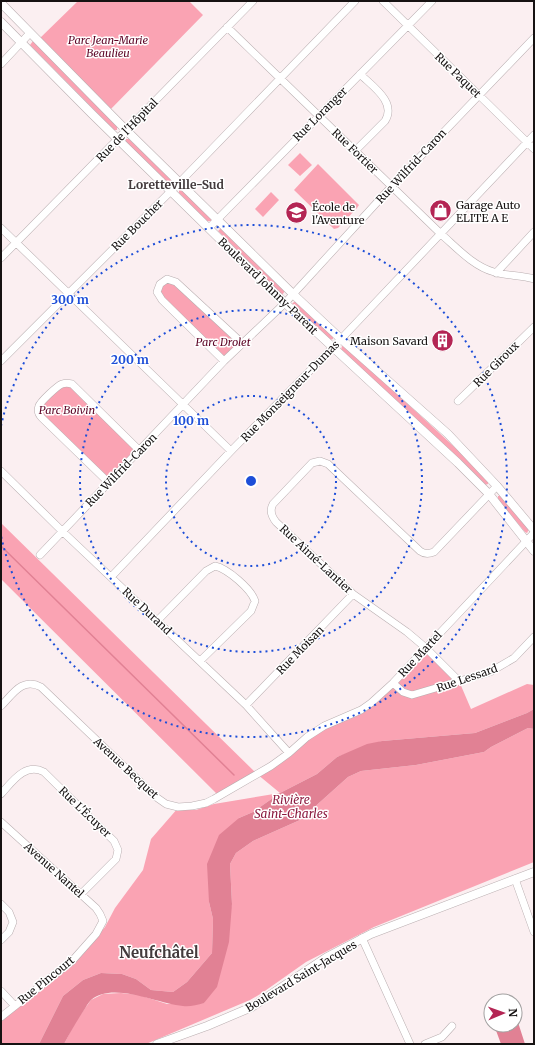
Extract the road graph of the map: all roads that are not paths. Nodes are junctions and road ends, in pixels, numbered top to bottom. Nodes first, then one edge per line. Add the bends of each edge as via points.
1 (253, 1) edge
2 (355, 1) edge
3 (383, 1) edge
4 (432, 1) edge
5 (1, 3) edge
6 (1, 22) edge
7 (408, 25) junction
8 (227, 27) junction
9 (30, 33) junction
10 (534, 38) edge
11 (21, 43) junction
12 (1, 64) edge
13 (360, 74) junction
14 (280, 79) junction
15 (479, 95) junction
16 (318, 116) junction
17 (126, 130) junction
18 (534, 135) edge
19 (118, 139) junction
20 (527, 142) junction
21 (534, 149) edge
22 (355, 150) junction
23 (180, 182) junction
24 (392, 186) junction
25 (171, 191) junction
26 (218, 220) junction
27 (1, 228) edge
28 (210, 228) junction
29 (534, 232) edge
30 (441, 234) junction
31 (16, 243) junction
32 (1, 258) edge
33 (496, 273) junction
34 (534, 279) edge
35 (68, 293) junction
36 (294, 294) junction
37 (285, 303) junction
38 (534, 327) edge
39 (341, 339) junction
40 (242, 343) junction
41 (333, 348) junction
42 (1, 361) edge
43 (224, 361) junction
44 (458, 401) dead end
45 (184, 405) junction
46 (140, 451) junction
47 (232, 451) junction
48 (1, 471) edge
49 (108, 482) junction
50 (497, 486) junction
51 (489, 494) junction
52 (534, 530) edge
53 (63, 532) junction
54 (534, 533) edge
55 (527, 540) junction
56 (534, 551) edge
57 (40, 555) dead end
58 (111, 577) junction
59 (353, 594) junction
60 (157, 620) junction
61 (534, 637) edge
62 (426, 648) junction
63 (200, 661) junction
64 (459, 681) junction
65 (393, 683) junction
66 (246, 705) junction
67 (1, 706) edge
68 (290, 753) junction
69 (1, 794) edge
70 (1, 822) edge
71 (534, 872) edge
72 (516, 879) junction
73 (81, 894) junction
74 (1, 904) edge
75 (103, 921) joint
76 (534, 932) edge
77 (362, 938) junction
78 (1, 940) edge
79 (1, 991) edge
80 (14, 1006) junction
81 (1, 1017) edge
82 (452, 1026) dead end
83 (157, 1044) edge
84 (410, 1044) edge
85 (425, 1044) edge

1 - 8 street, Rue de l'Hôpital
2 - 14 street, Rue Boucher
3 - 7 street, Rue Paquet
4 - 7 street, Rue Loranger
5 - 9 street, Boulevard Johnny-Parent
6 - 11 street, Boulevard Johnny-Parent
7 - 13 street, Rue Loranger
7 - 15 street, Rue Paquet
8 - 14 street, Rue Fortier
8 - 17 street, Rue de l'Hôpital
9 - 11 street
9 - 17 street, Boulevard Johnny-Parent
10 - 15 street, Rue Wilfrid-Caron
11 - 12 street
11 - 19 street, Boulevard Johnny-Parent
13 - 16 street, Rue Loranger
13 - 22 street via 383,97 389,115
14 - 16 street, Rue Fortier
14 - 23 street, Rue Boucher
15 - 20 street, Rue Paquet
15 - 24 street, Rue Wilfrid-Caron
16 - 22 street, Rue Fortier
16 - 26 street, Rue Loranger
17 - 19 street, Rue de l'Hôpital
17 - 23 street, Boulevard Johnny-Parent
18 - 20 street, Rue Monseigneur-Dumas
19 - 25 street, Boulevard Johnny-Parent
19 - 31 street, Rue de l'Hôpital
20 - 21 street, Rue Paquet
20 - 30 street, Rue Monseigneur-Dumas
22 - 24 street, Rue Fortier
23 - 25 street, Rue Boucher
23 - 26 street, Boulevard Johnny-Parent
24 - 30 street, Rue Fortier
24 - 36 street, Rue Wilfrid-Caron
25 - 28 street, Boulevard Johnny-Parent
25 - 35 street, Rue Boucher
26 - 28 street, Rue Loranger
26 - 36 street, Boulevard Johnny-Parent
27 - 31 street
28 - 37 street, Boulevard Johnny-Parent
29 - 33 street
30 - 33 street, Rue Fortier via 476,264
30 - 39 street, Rue Monseigneur-Dumas
31 - 32 street, Rue de l'Hôpital
31 - 35 street
33 - 34 street, Rue Fortier
35 - 42 street, Rue Boucher
35 - 45 street
36 - 37 street, Rue Wilfrid-Caron
36 - 39 street, Boulevard Johnny-Parent
37 - 40 street, Rue Wilfrid-Caron
37 - 41 street, Boulevard Johnny-Parent
38 - 44 street, Rue Giroux
39 - 41 street, Rue Monseigneur-Dumas
39 - 50 street, Boulevard Johnny-Parent via 448,434
40 - 43 street, Rue Wilfrid-Caron
40 - 43 street via 176,282 167,279 160,284 157,292 162,300
41 - 47 street, Rue Monseigneur-Dumas
41 - 51 street, Boulevard Johnny-Parent
43 - 45 street, Rue Wilfrid-Caron
45 - 46 street, Rue Wilfrid-Caron
45 - 47 street
46 - 49 street, Rue Wilfrid-Caron
46 - 49 street via 72,384 60,386 41,403 38,410 42,418
47 - 58 street, Rue Monseigneur-Dumas
48 - 53 street, Rue Durand
49 - 53 street, Rue Wilfrid-Caron
50 - 51 street, Rue Aimé-Lantier
50 - 52 street, Boulevard Johnny-Parent
51 - 55 street, Boulevard Johnny-Parent
51 - 59 street, Rue Aimé-Lantier via 434,552 422,553 328,464 320,461 312,463 273,504 271,514 276,522
53 - 57 street, Rue Wilfrid-Caron
53 - 58 street, Rue Durand
54 - 55 street, Rue Martel
55 - 56 street, Boulevard Johnny-Parent
55 - 62 street, Rue Martel
58 - 60 street, Rue Durand
59 - 62 street, Rue Aimé-Lantier
59 - 66 street, Rue Moisan
60 - 63 street, Rue Durand
60 - 63 street via 206,571 215,566 225,570 250,591 255,601 251,611
61 - 64 street, Rue Lessard via 506,664 490,672
62 - 64 street, Rue Aimé-Lantier
62 - 65 street, Rue Martel
63 - 66 street, Rue Durand
64 - 65 street, Rue Lessard via 412,695 403,692
65 - 68 street, Rue Martel via 361,710 324,726
66 - 68 street, Rue Durand
67 - 68 street, Avenue Becquet via 26,684 41,687 156,797 166,804 178,807 206,803
69 - 73 street, Rue L'Écuyer via 22,772 38,769 114,841 118,850 116,859
70 - 73 street, Avenue Nantel
71 - 72 street, Boulevard Saint-Jacques
72 - 76 street
72 - 77 street, Boulevard Saint-Jacques
73 - 75 street, Avenue Nantel via 96,908
74 - 78 street via 9,912 13,922 9,932
75 - 80 street, Rue Pincourt via 96,934 72,961
77 - 83 street, Boulevard Saint-Jacques via 327,957 252,1007
77 - 84 street
79 - 80 street
80 - 81 street, Rue Pincourt
82 - 85 street via 442,1037

